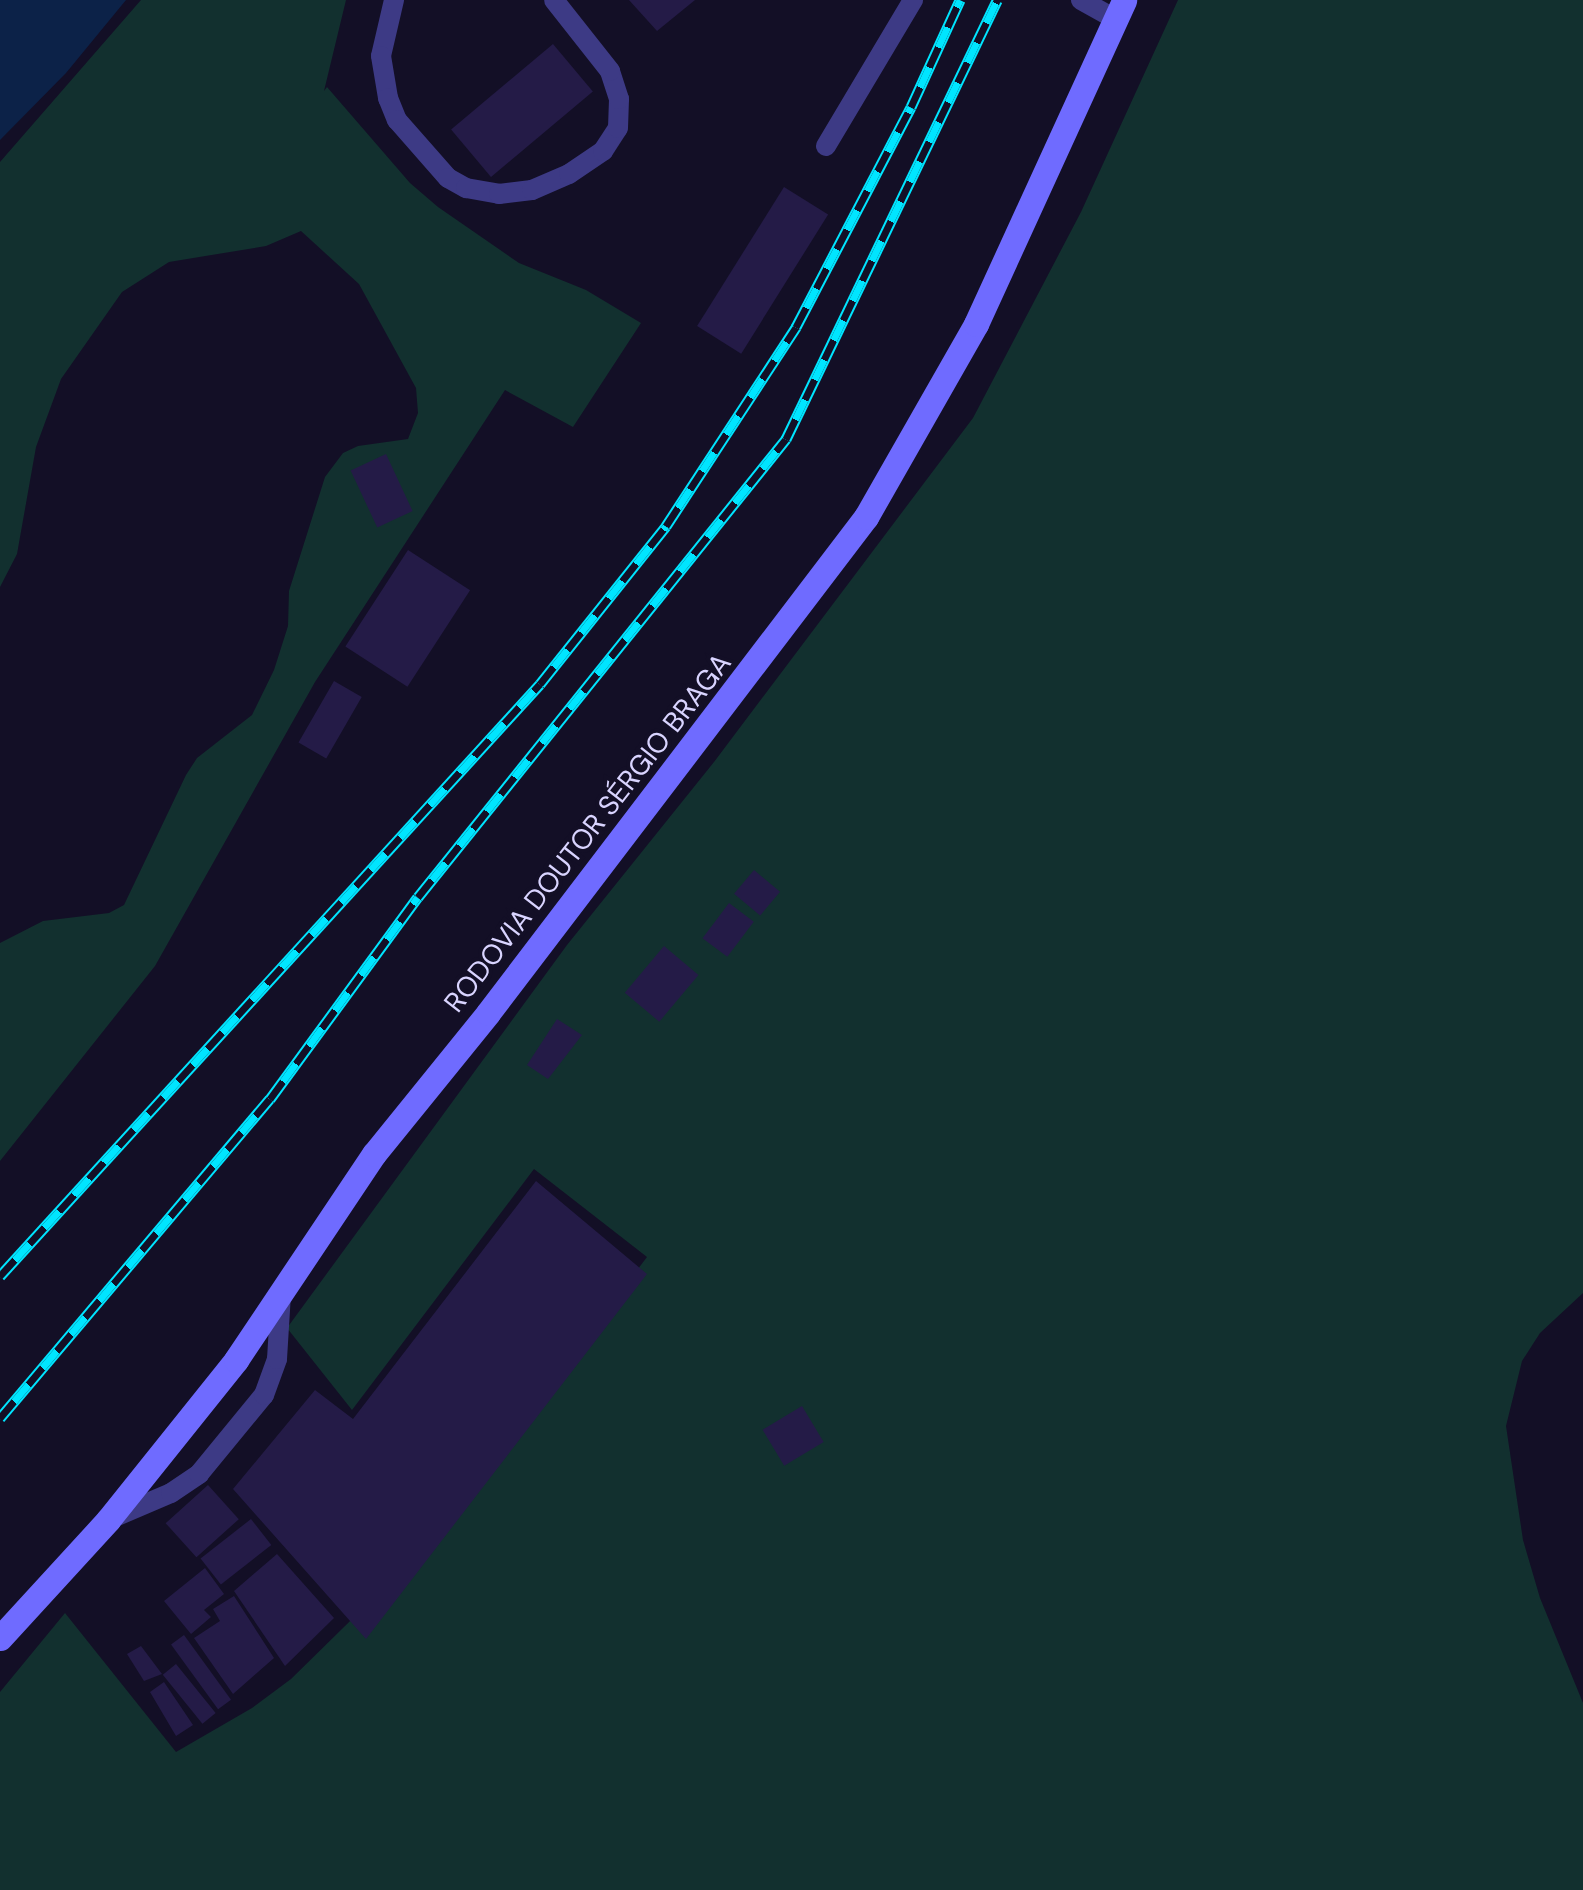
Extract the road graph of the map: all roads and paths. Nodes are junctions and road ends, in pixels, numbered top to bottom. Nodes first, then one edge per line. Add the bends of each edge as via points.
1 (394, 0) edge
2 (554, 0) edge
3 (913, 0) edge
4 (1081, 0) edge
5 (1119, 9) edge
6 (826, 146) dead end
7 (280, 1293) junction
8 (108, 1520) junction
9 (0, 1638) edge

1 - 2 lane via 381,56 398,120 448,178 499,194 532,190 569,174 603,151 618,128 619,99 610,71
3 - 6 lane
4 - 5 lane
5 - 7 main road, RODOVIA DOUTOR SÉRGIO BRAGA via 976,324 866,517 374,1154
7 - 8 main road, RODOVIA DOUTOR SÉRGIO BRAGA via 236,1360
7 - 8 lane via 277,1359 264,1395 199,1474
8 - 9 main road, RODOVIA DOUTOR SÉRGIO BRAGA

